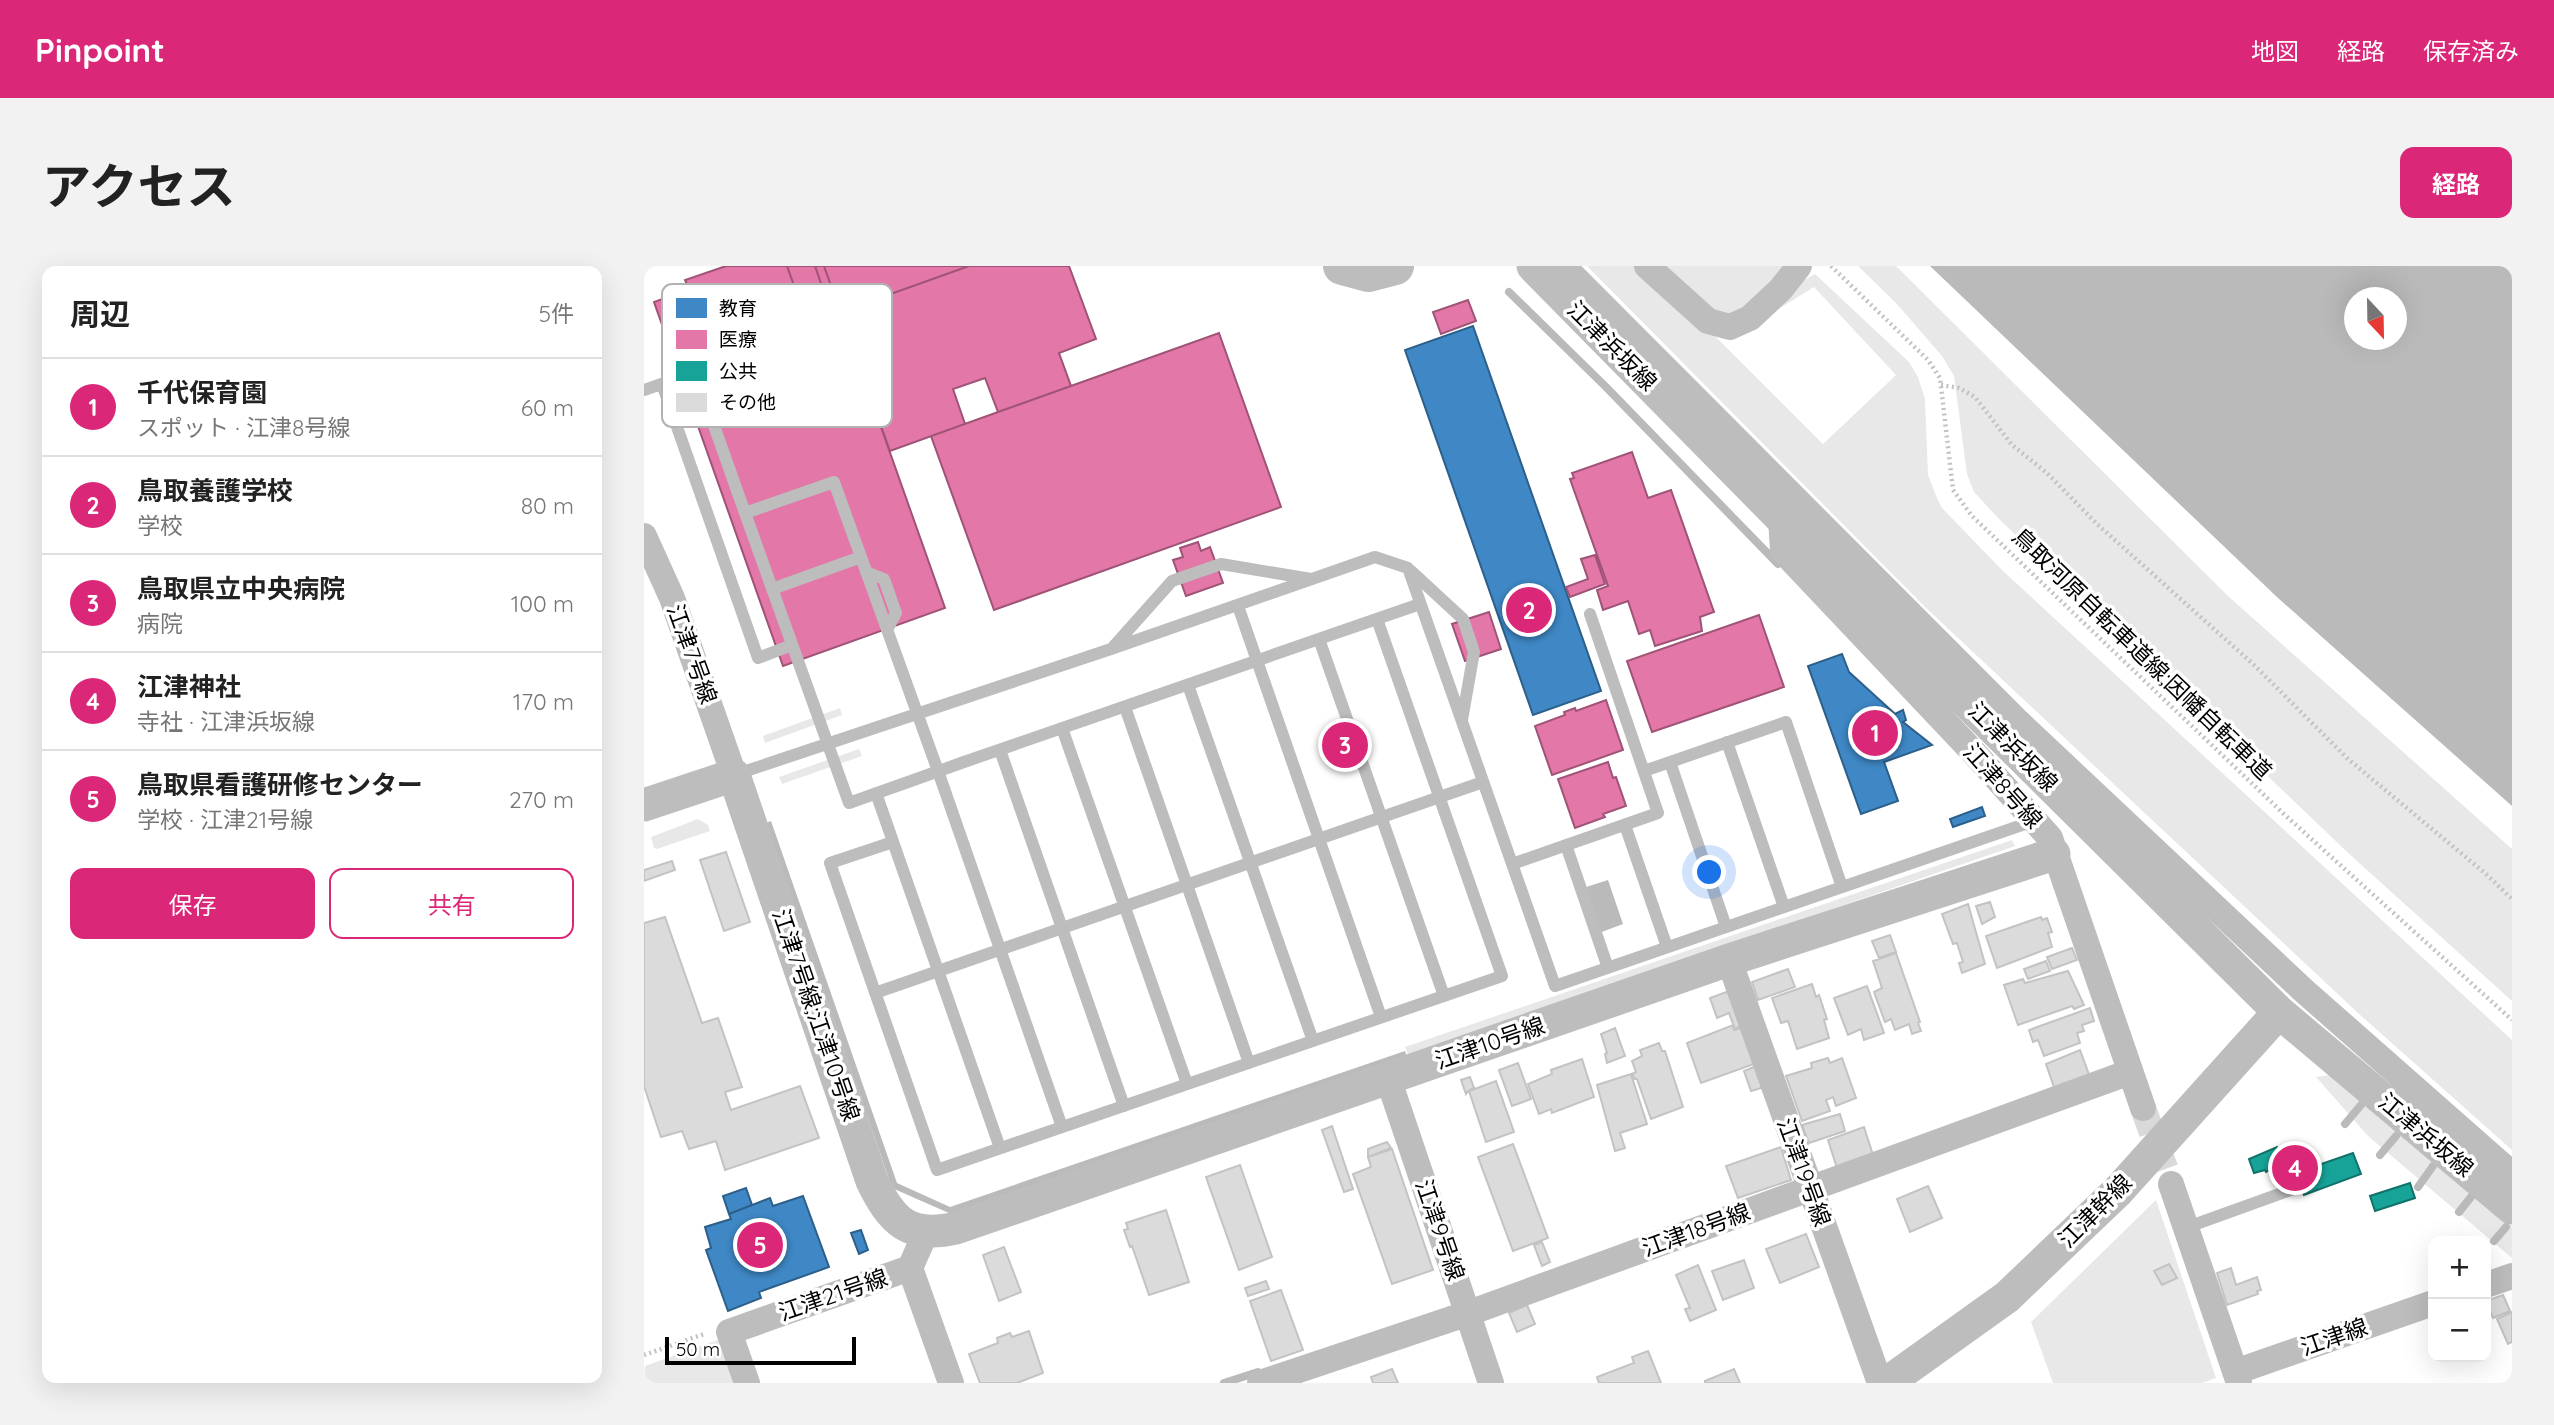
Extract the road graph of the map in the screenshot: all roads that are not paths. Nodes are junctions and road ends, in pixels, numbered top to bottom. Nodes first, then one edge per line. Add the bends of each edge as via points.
1 (1342, 266) edge
2 (1395, 266) edge
3 (1533, 266) edge
4 (1563, 266) edge
5 (1647, 266) edge
6 (1799, 266) edge
7 (662, 384) edge
8 (644, 390) edge
9 (677, 427) edge
10 (715, 427) edge
11 (746, 513) junction
12 (1781, 518) junction
13 (644, 536) edge
14 (861, 557) junction
15 (1408, 568) junction
16 (1313, 579) junction
17 (772, 589) junction
18 (1420, 604) junction
19 (1238, 606) junction
20 (1590, 614) dead end
21 (1377, 619) junction
22 (1319, 639) junction
23 (792, 645) junction
24 (1111, 649) junction
25 (1257, 660) junction
26 (1188, 685) junction
27 (1125, 707) junction
28 (918, 714) junction
29 (1462, 721) junction
30 (1062, 728) junction
31 (1727, 742) junction
32 (827, 744) junction
33 (1000, 750) junction
34 (1670, 762) junction
35 (938, 771) junction
36 (1643, 771) junction
37 (734, 775) junction
38 (1483, 782) junction
39 (876, 793) junction
40 (1439, 797) junction
41 (644, 805) edge
42 (1381, 817) junction
43 (2034, 821) junction
44 (1625, 825) junction
45 (1319, 839) junction
46 (893, 842) junction
47 (1566, 845) junction
48 (2054, 854) junction
49 (1251, 863) junction
50 (1512, 864) junction
51 (1187, 885) junction
52 (1842, 887) junction
53 (1125, 907) junction
54 (1784, 907) junction
55 (1726, 927) junction
56 (1062, 928) junction
57 (1667, 947) junction
58 (1000, 950) junction
59 (1728, 960) junction
60 (1608, 968) junction
61 (938, 972) junction
62 (875, 993) junction
63 (1444, 996) junction
64 (2279, 1012) junction
65 (1381, 1017) junction
66 (1313, 1041) junction
67 (1249, 1063) junction
68 (2130, 1072) junction
69 (1388, 1078) junction
70 (1187, 1084) junction
71 (1125, 1106) junction
72 (2143, 1108) tunnel mouth
73 (1062, 1127) junction
74 (1000, 1148) junction
75 (2512, 1174) edge
76 (2171, 1184) tunnel mouth
77 (1810, 1188) junction
78 (2293, 1189) dead end
79 (2512, 1208) edge
80 (2185, 1228) junction
81 (926, 1232) junction
82 (910, 1268) junction
83 (2512, 1276) edge
84 (2491, 1283) edge
85 (2428, 1305) edge
86 (1469, 1313) junction
87 (2237, 1377) edge
88 (747, 1383) edge
89 (951, 1383) edge
90 (1261, 1383) edge
91 (1491, 1383) edge
92 (1880, 1383) edge
93 (1887, 1383) edge

1 - 2 main road via 1368,272
3 - 12 street, 江津浜坂線
4 - 75 street via 2016,720 2303,990
5 - 6 street via 1708,321 1730,327 1750,317
7 - 8 lane
9 - 23 lane via 758,658
10 - 11 lane
11 - 14 lane via 834,482
11 - 17 lane
12 - 43 street, 江津8号線 via 1783,551
12 - 64 street, 江津浜坂線
13 - 37 street, 江津7号線 via 672,598
14 - 17 lane
14 - 28 lane
15 - 16 lane via 1375,557
15 - 18 lane
15 - 29 lane via 1463,619 1474,652
16 - 19 lane
16 - 24 lane via 1222,564 1172,581
17 - 23 lane
18 - 21 lane
18 - 29 lane
19 - 24 lane
19 - 25 lane
20 - 36 lane
21 - 22 lane
21 - 40 lane
22 - 25 lane
22 - 42 lane
23 - 32 lane
24 - 28 lane
25 - 26 lane
25 - 45 lane
26 - 27 lane
26 - 49 lane
27 - 30 lane
27 - 51 lane
28 - 32 lane
28 - 35 lane
29 - 38 lane
30 - 33 lane
30 - 53 lane
31 - 34 lane
31 - 52 lane via 1786,722
31 - 54 lane
32 - 37 lane
32 - 39 lane via 849,803
33 - 35 lane
33 - 56 lane
34 - 36 lane
34 - 55 lane
35 - 39 lane
35 - 58 lane
36 - 44 lane via 1658,813
37 - 41 street
37 - 81 street, 江津7号線;江津10号線 via 873,1181 899,1222
38 - 40 lane
38 - 50 lane
39 - 46 lane
40 - 42 lane
40 - 63 lane via 1502,976
42 - 45 lane
42 - 63 lane
43 - 48 street, 江津8号線 via 2050,838
43 - 52 lane
44 - 47 lane
44 - 57 lane
45 - 49 lane
45 - 65 lane
46 - 61 lane
46 - 62 lane via 830,863
47 - 50 lane
47 - 60 lane
48 - 59 street, 江津10号線
48 - 68 street, 江津8号線
49 - 51 lane
49 - 66 lane
50 - 60 lane via 1555,986
51 - 53 lane
51 - 67 lane
52 - 54 lane
53 - 56 lane
53 - 70 lane
54 - 55 lane
55 - 57 lane
56 - 58 lane
56 - 71 lane
57 - 60 lane
58 - 61 lane
58 - 73 lane
59 - 69 street, 江津10号線
59 - 77 street, 江津19号線
61 - 62 lane
61 - 74 lane
62 - 74 lane via 937,1170
63 - 65 lane
64 - 79 street, 江津浜坂線
64 - 93 street, 江津幹線 via 2118,1191 2007,1297
65 - 66 lane
66 - 67 lane
67 - 70 lane
68 - 72 street, 江津8号線
68 - 77 street, 江津18号線
69 - 81 street, 江津10号線 via 956,1227
69 - 86 street, 江津9号線
70 - 71 lane
71 - 73 lane
73 - 74 lane
76 - 80 street
77 - 86 street, 江津18号線
77 - 92 street, 江津19号線
78 - 80 lane
80 - 87 street
81 - 82 street
82 - 88 street, 江津21号線 via 729,1332
82 - 89 street
83 - 84 street
85 - 87 street, 江津線
86 - 90 street, 江津18号線
86 - 91 street, 江津9号線

